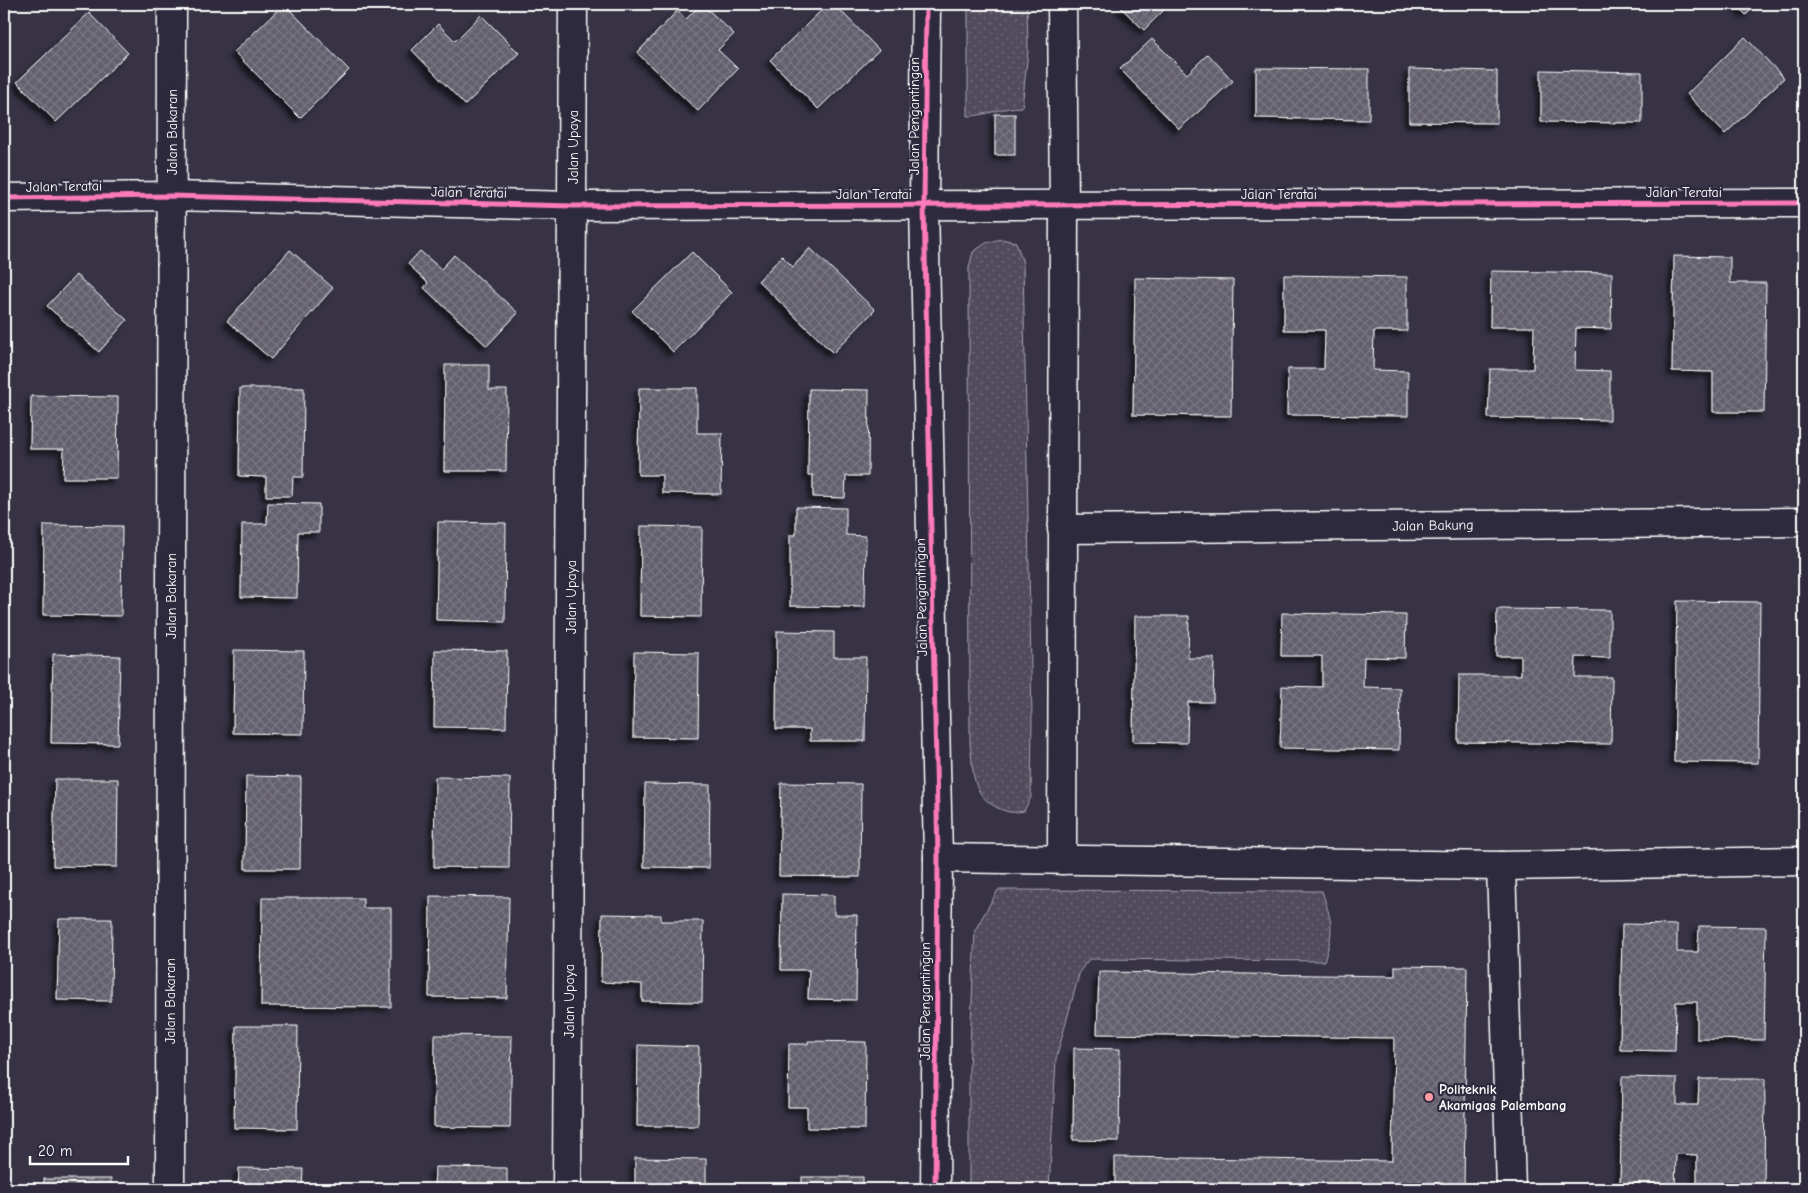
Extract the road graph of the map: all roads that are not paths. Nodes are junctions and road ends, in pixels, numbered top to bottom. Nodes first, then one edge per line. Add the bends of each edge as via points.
1 (172, 4) edge
2 (574, 4) edge
3 (926, 4) edge
4 (1062, 4) edge
5 (172, 196) junction
6 (4, 198) edge
7 (1804, 203) edge
8 (924, 205) junction
9 (573, 206) junction
10 (1064, 206) junction
11 (1804, 522) edge
12 (1062, 529) junction
13 (938, 858) junction
14 (1062, 860) junction
15 (1804, 861) edge
16 (1501, 866) junction
17 (170, 1189) edge
18 (568, 1189) edge
19 (935, 1189) edge
20 (1511, 1189) edge

1 - 5 street, Jalan Bakaran
2 - 9 street, Jalan Upaya
3 - 8 street, Jalan Pengantingan
4 - 10 street
5 - 6 street, Jalan Teratai
5 - 9 street, Jalan Teratai
5 - 17 street, Jalan Bakaran
7 - 10 street, Jalan Teratai
8 - 9 street, Jalan Teratai
8 - 10 street, Jalan Teratai
8 - 13 street, Jalan Pengantingan
9 - 18 street, Jalan Upaya
10 - 12 street
11 - 12 street, Jalan Bakung
12 - 14 street
13 - 14 street
13 - 19 street, Jalan Pengantingan
14 - 16 street
15 - 16 street
16 - 20 street

